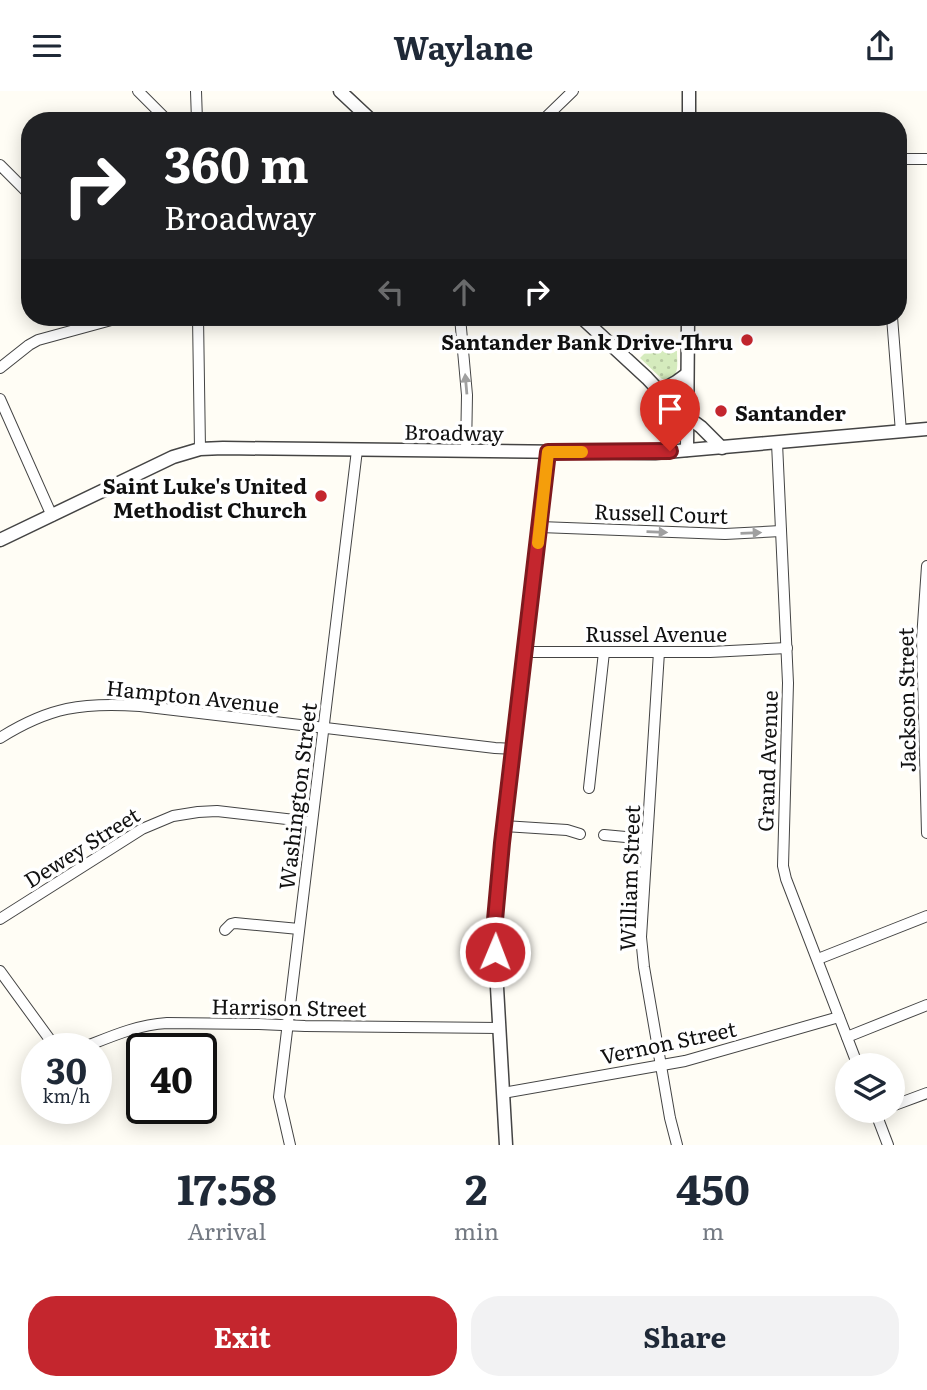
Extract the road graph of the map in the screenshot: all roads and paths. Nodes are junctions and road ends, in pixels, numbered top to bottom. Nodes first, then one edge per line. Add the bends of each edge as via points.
1 (138, 91) edge
2 (196, 91) edge
3 (340, 91) edge
4 (573, 91) edge
5 (689, 91) edge
6 (159, 112) edge
7 (197, 112) edge
8 (362, 112) edge
9 (551, 112) edge
10 (689, 112) edge
11 (907, 159) edge
12 (927, 159) edge
13 (0, 165) edge
14 (21, 186) edge
15 (75, 326) edge
16 (90, 326) edge
17 (198, 326) edge
18 (461, 326) edge
19 (591, 326) edge
20 (688, 326) edge
21 (893, 326) edge
22 (76, 330) junction
23 (0, 367) edge
24 (687, 374) junction
25 (660, 391) junction
26 (0, 399) edge
27 (687, 416) junction
28 (927, 429) edge
29 (901, 432) junction
30 (776, 443) junction
31 (722, 448) junction
32 (200, 449) junction
33 (357, 450) junction
34 (687, 450) junction
35 (466, 451) junction
36 (548, 452) junction
37 (52, 516) junction
38 (540, 527) junction
39 (781, 531) junction
40 (0, 540) edge
41 (927, 566) edge
42 (787, 648) junction
43 (526, 652) junction
44 (604, 652) junction
45 (659, 652) junction
46 (323, 728) junction
47 (926, 734) edge
48 (0, 738) edge
49 (513, 749) junction
50 (589, 788) dead end
51 (312, 822) junction
52 (504, 826) junction
53 (927, 833) edge
54 (580, 834) dead end
55 (604, 835) dead end
56 (648, 839) junction
57 (927, 916) edge
58 (0, 919) edge
59 (299, 929) junction
60 (225, 930) dead end
61 (818, 959) junction
62 (0, 971) edge
63 (927, 1006) edge
64 (839, 1017) junction
65 (288, 1025) junction
66 (499, 1027) junction
67 (45, 1033) edge
68 (112, 1036) edge
69 (847, 1037) junction
70 (853, 1053) edge
71 (661, 1066) junction
72 (503, 1093) junction
73 (927, 1093) edge
74 (905, 1101) edge
75 (881, 1123) edge
76 (290, 1145) edge
77 (506, 1145) edge
78 (677, 1145) edge
79 (888, 1145) edge

1 - 6 street
2 - 7 street
3 - 8 street
4 - 9 street
5 - 10 street
11 - 12 street
13 - 14 street
15 - 22 street
16 - 22 street
17 - 32 street
35 -> 18 street
19 - 25 street
20 - 24 street
21 - 29 street
22 - 23 street via 38,340
24 - 25 street
24 - 27 street
25 - 27 street
26 - 37 street
27 - 31 street
27 - 34 street
28 - 29 street, Broadway
29 - 30 street, Broadway
30 - 31 street, Broadway
30 - 39 street, Grand Avenue
31 - 34 street, Broadway
32 - 33 street, Broadway
32 - 37 street, Broadway via 173,457
33 - 35 street, Broadway
33 - 46 street, Washington Street
34 - 36 street, Broadway
35 - 36 street, Broadway
36 - 38 street
37 - 40 street, Broadway
38 -> 39 street, Russell Court via 721,534
38 - 43 street
39 - 42 street, Grand Avenue
41 - 47 street, Jackson Street via 922,639
42 - 45 street, Russel Avenue
42 - 61 street, Grand Avenue via 783,866
43 - 44 street, Russel Avenue
43 - 49 street
44 - 45 street, Russel Avenue
44 - 50 street
45 - 56 street, William Street
46 - 48 street, Hampton Avenue via 107,703 59,711
46 - 49 street, Hampton Avenue
46 - 51 street, Washington Street
47 - 53 street, Jackson Street
49 - 52 street
51 - 58 street, Dewey Street via 217,811 173,816 142,829
51 - 59 street, Washington Street
52 - 54 street
52 - 66 street via 495,920
55 - 56 street
56 - 71 street, William Street via 641,937
57 - 61 street
59 - 60 street via 235,923
59 - 65 street, Washington Street
61 - 64 street, Grand Avenue
62 - 67 street
63 - 69 street
64 - 69 street, Grand Avenue
64 - 71 street, Vernon Street
65 - 66 street, Harrison Street
65 - 68 street, Harrison Street via 152,1024
65 - 76 street, Washington Street via 279,1097
66 - 72 street
69 - 70 street, Grand Avenue
71 - 72 street, Vernon Street
71 - 78 street, William Street
72 - 77 street
73 - 74 street
75 - 79 street

